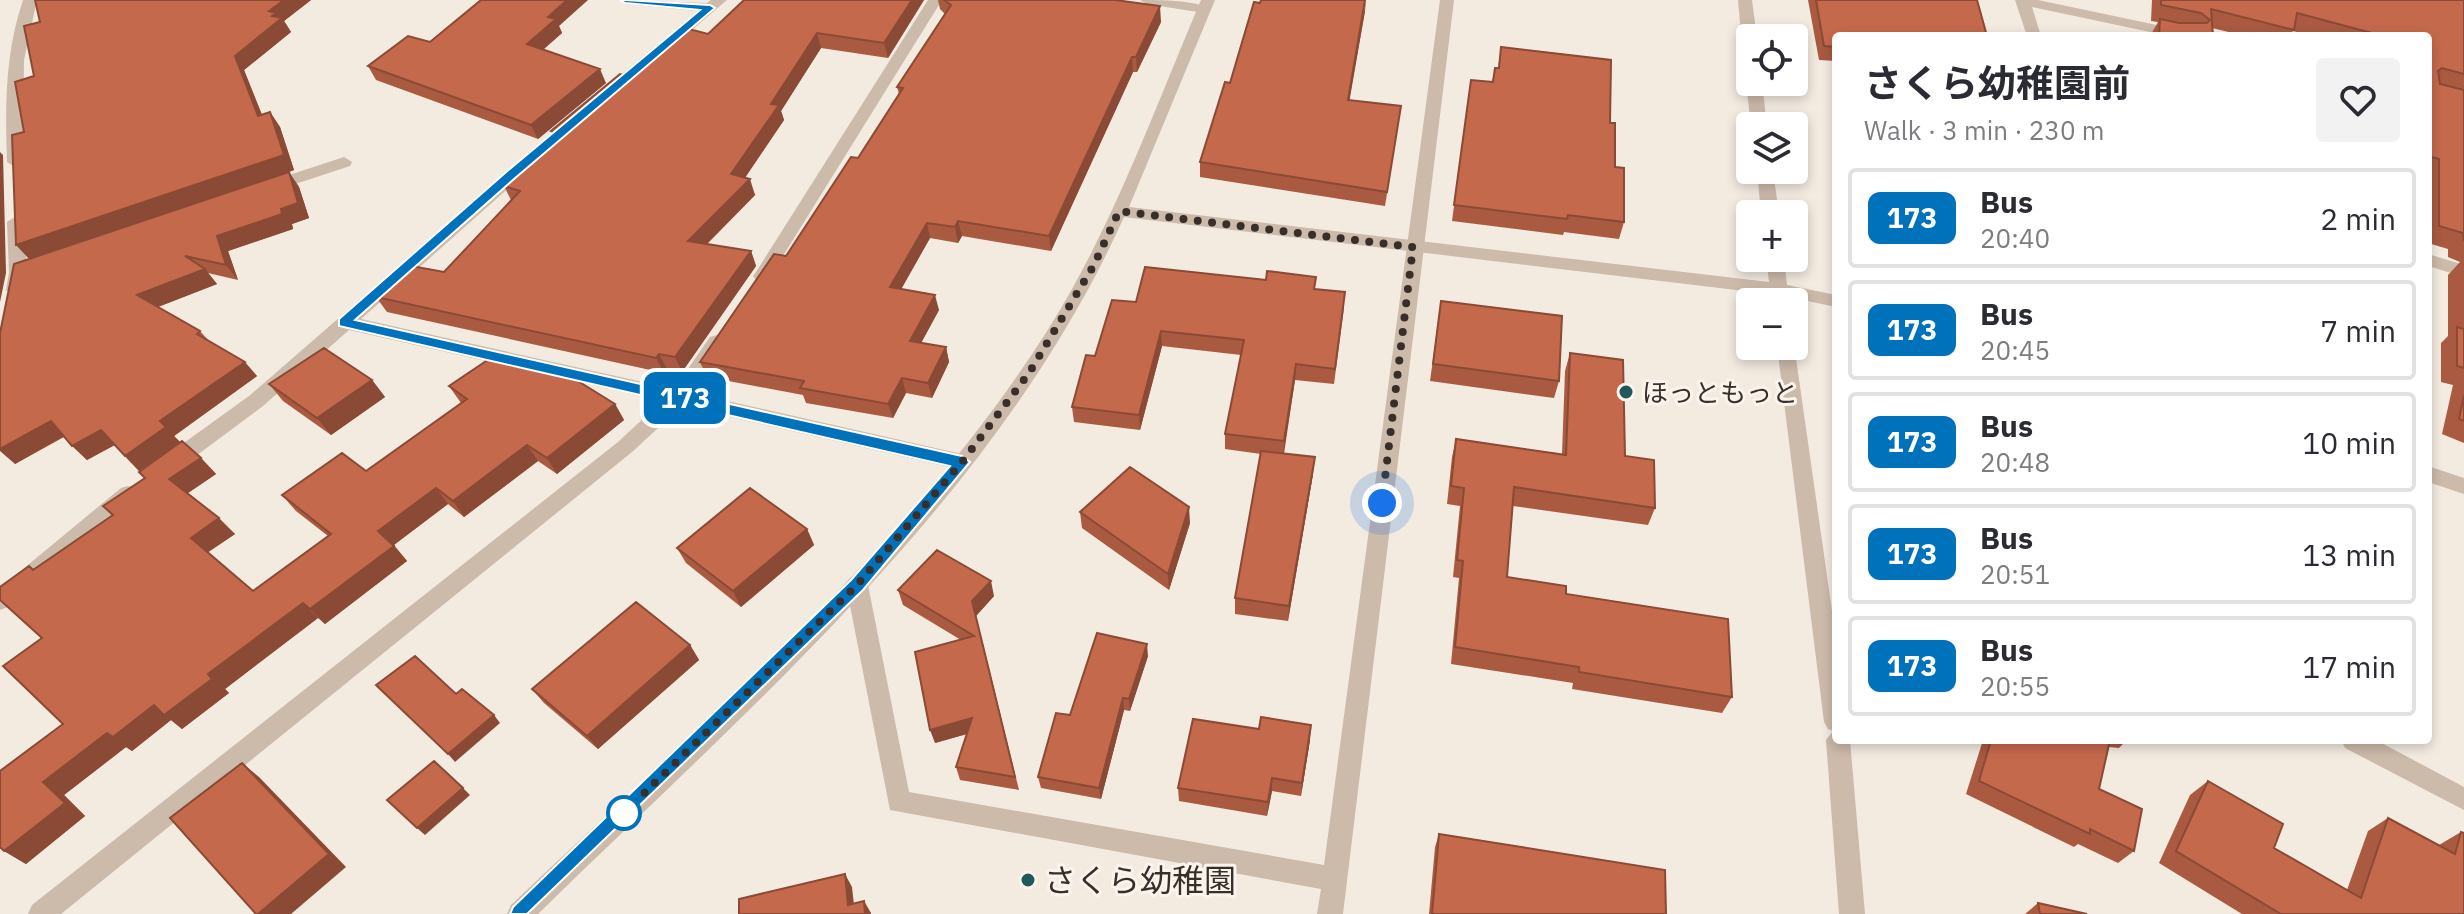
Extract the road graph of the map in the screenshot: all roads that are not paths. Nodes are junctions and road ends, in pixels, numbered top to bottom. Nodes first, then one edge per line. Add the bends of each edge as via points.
1 (30, 0) edge
2 (625, 0) edge
3 (935, 0) edge
4 (1147, 0) edge
5 (1447, 0) edge
6 (1745, 0) edge
7 (2022, 0) edge
8 (715, 4) edge
9 (1206, 4) edge
10 (1748, 24) edge
11 (2033, 32) edge
12 (2171, 32) edge
13 (344, 162) dead end
14 (255, 192) edge
15 (1119, 211) junction
16 (1413, 247) junction
17 (2432, 261) edge
18 (2464, 271) edge
19 (1736, 290) edge
20 (751, 293) edge
21 (1808, 299) edge
22 (1832, 301) edge
23 (12, 303) edge
24 (733, 319) edge
25 (344, 322) junction
26 (1788, 360) edge
27 (679, 397) junction
28 (962, 462) junction
29 (2432, 475) edge
30 (2464, 486) edge
31 (857, 585) junction
32 (0, 601) edge
33 (1832, 692) edge
34 (1838, 744) edge
35 (2361, 744) edge
36 (2464, 799) edge
37 (1335, 879) junction
38 (41, 914) edge
39 (520, 914) edge
40 (1330, 914) edge
41 (1852, 914) edge

1 - 23 street via 18,38 13,97 25,270
2 - 8 street
3 - 20 street
4 - 9 street
5 - 16 street
6 - 10 street
7 - 11 street
7 - 12 street
8 - 25 street
9 - 15 street
13 - 14 street
15 - 16 street
15 - 28 street via 1094,265 1029,373
16 - 19 street
16 - 37 street
17 - 18 street
21 - 22 street
24 - 27 street
25 - 27 street
25 - 32 street via 256,401 143,483
26 - 33 street
27 - 28 street
27 - 38 street via 625,447
28 - 31 street
29 - 30 street
31 - 37 street via 899,802
31 - 39 street
34 - 41 street
35 - 36 street
37 - 40 street

